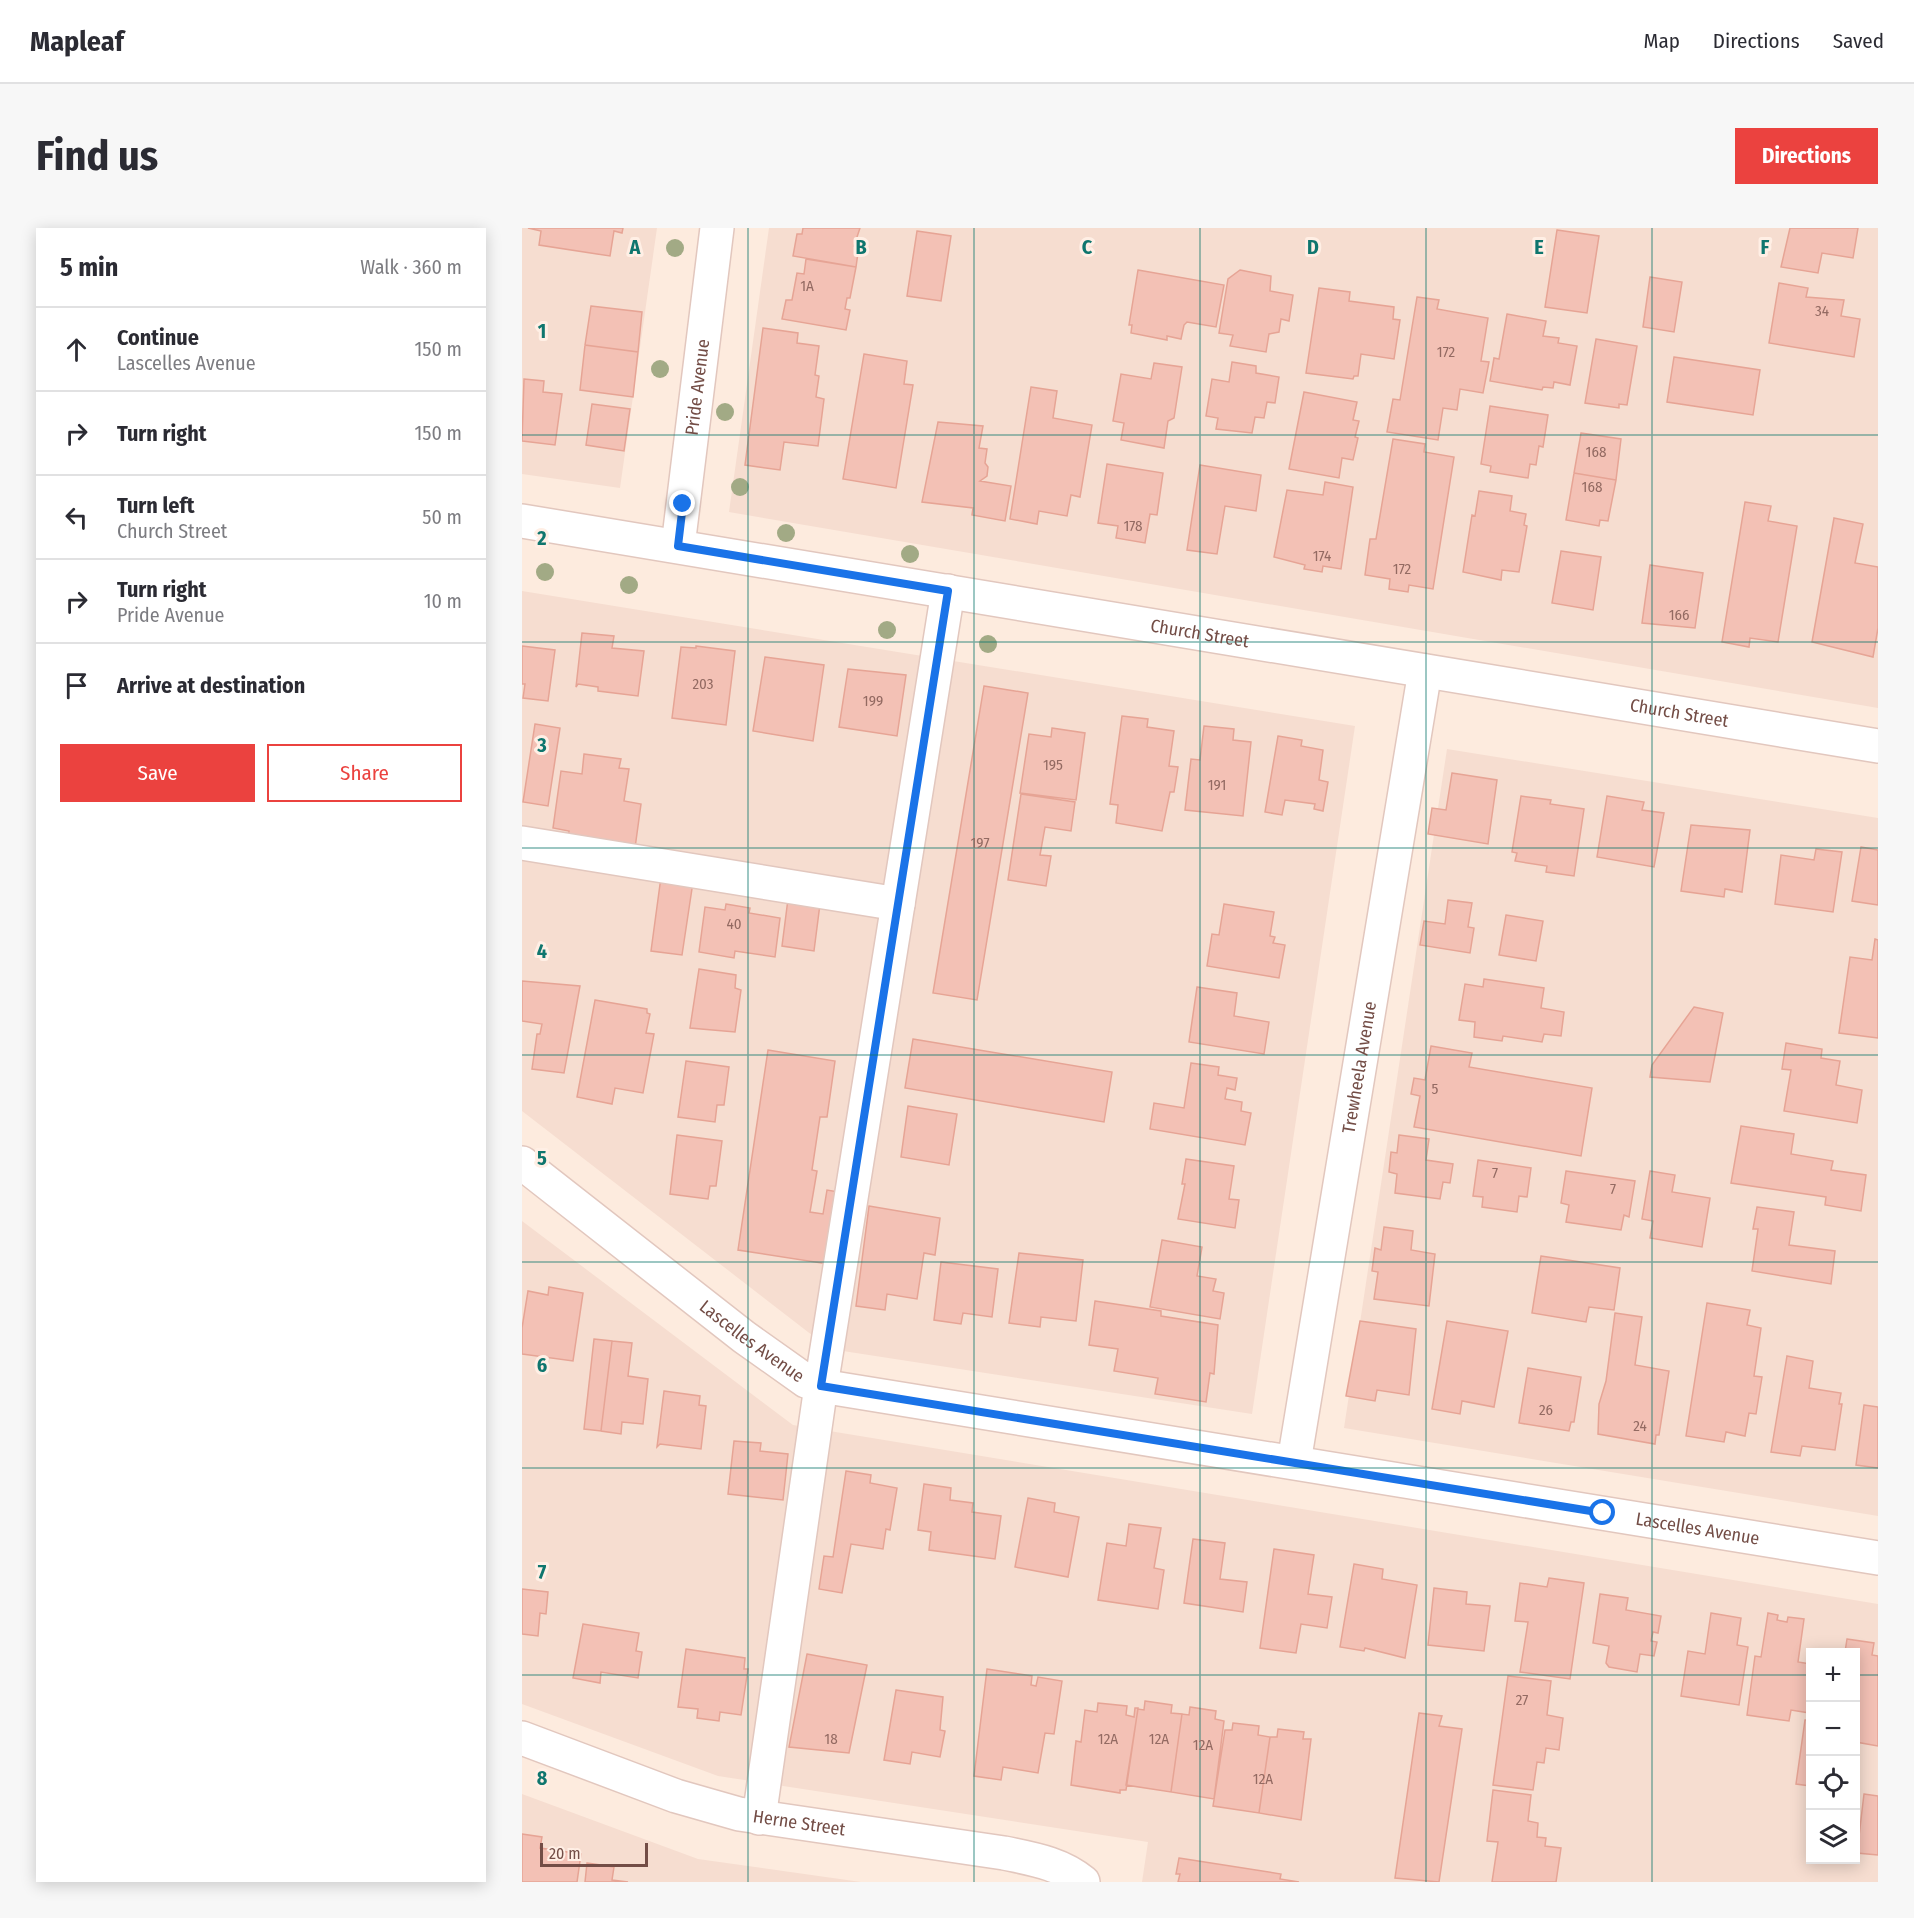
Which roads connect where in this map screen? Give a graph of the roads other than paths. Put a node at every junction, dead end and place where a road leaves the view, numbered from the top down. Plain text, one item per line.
1 (717, 228) edge
2 (522, 521) edge
3 (678, 546) junction
4 (948, 591) junction
5 (1425, 671) junction
6 (1878, 746) edge
7 (522, 843) edge
8 (898, 904) junction
9 (522, 1162) edge
10 (821, 1386) junction
11 (1294, 1462) junction
12 (1878, 1558) edge
13 (522, 1738) edge
14 (759, 1818) junction
15 (1083, 1882) edge

1 - 3 street, Pride Avenue
2 - 3 street, Church Street
3 - 4 street, Church Street
4 - 5 street, Church Street
4 - 8 street
5 - 6 street, Church Street
5 - 11 street, Trewheela Avenue
7 - 8 street
8 - 10 street
9 - 10 street, Lascelles Avenue
10 - 11 street, Lascelles Avenue
10 - 14 street
11 - 12 street, Lascelles Avenue
13 - 14 street, Herne Street
14 - 15 street, Herne Street

